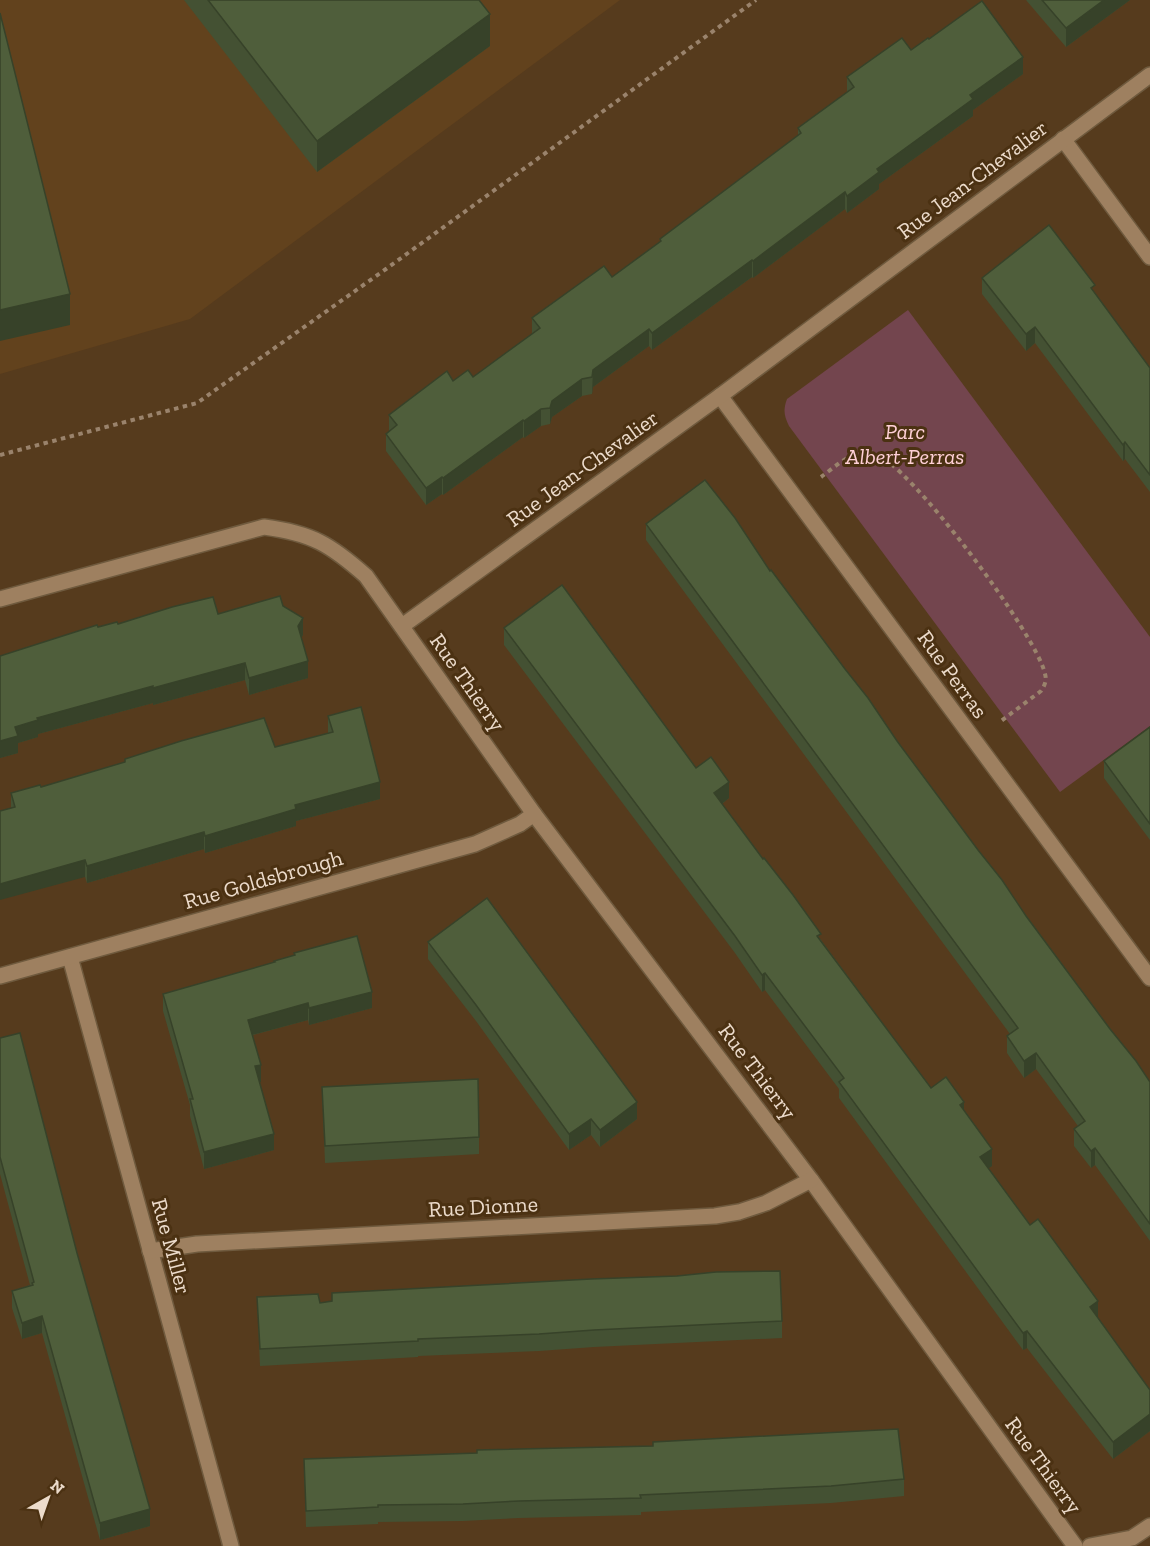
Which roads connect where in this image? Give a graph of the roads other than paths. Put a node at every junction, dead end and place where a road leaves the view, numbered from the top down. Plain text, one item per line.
1 (1150, 75) edge
2 (1063, 139) junction
3 (1150, 257) edge
4 (720, 396) junction
5 (0, 599) edge
6 (402, 626) junction
7 (534, 814) junction
8 (70, 957) junction
9 (0, 976) edge
10 (1150, 978) edge
11 (811, 1180) junction
12 (150, 1251) junction
13 (1150, 1526) edge
14 (231, 1546) edge
15 (1075, 1546) edge
16 (1090, 1546) edge

1 - 2 street, Rue Jean-Chevalier
2 - 3 street
2 - 4 street, Rue Jean-Chevalier
4 - 6 street, Rue Jean-Chevalier
4 - 10 street, Rue Perras
5 - 6 street
6 - 7 street, Rue Thierry
7 - 8 street, Rue Goldsbrough
7 - 11 street, Rue Thierry
8 - 9 street, Rue Goldsbrough
8 - 12 street, Rue Miller
11 - 12 street, Rue Dionne
11 - 15 street, Rue Thierry
12 - 14 street, Rue Miller
13 - 16 street

